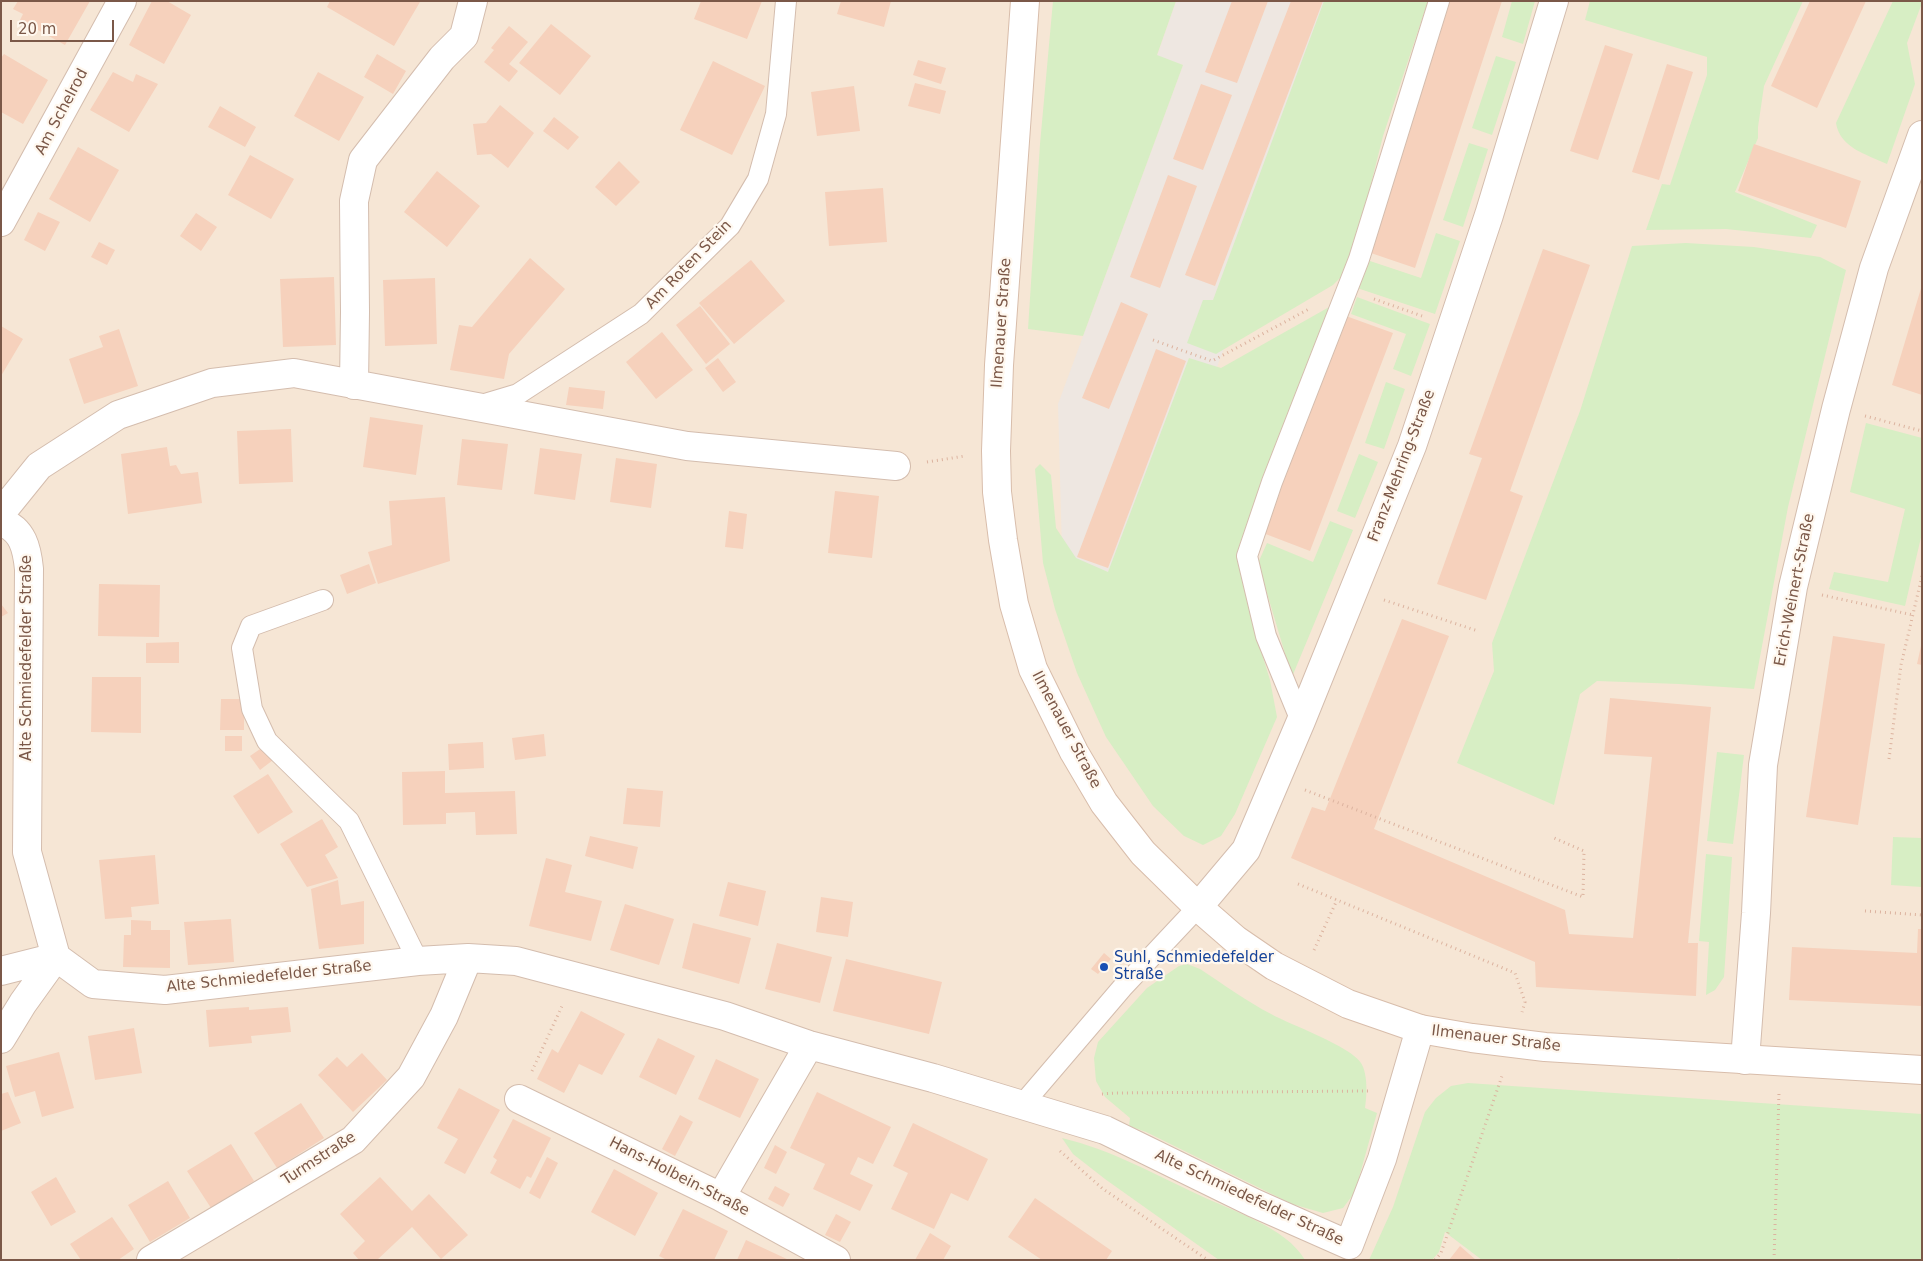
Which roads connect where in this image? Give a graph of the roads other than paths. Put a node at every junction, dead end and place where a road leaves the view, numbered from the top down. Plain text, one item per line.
1 (122, 1) edge
2 (474, 1) edge
3 (786, 1) edge
4 (1025, 1) edge
5 (1439, 1) edge
6 (1554, 1) edge
7 (1922, 135) edge
8 (1, 222) edge
9 (354, 385) junction
10 (473, 407) junction
11 (896, 466) road end
12 (1, 514) edge
13 (1, 522) edge
14 (323, 600) dead end
15 (1302, 721) junction
16 (1198, 907) junction
17 (56, 957) junction
18 (468, 958) junction
19 (418, 961) junction
20 (1, 972) edge
21 (1420, 1029) junction
22 (1, 1039) edge
23 (809, 1045) junction
24 (1745, 1060) junction
25 (1922, 1070) edge
26 (519, 1098) road end
27 (1022, 1105) junction
28 (721, 1197) junction
29 (1344, 1253) edge
30 (152, 1260) edge
31 (836, 1260) edge

1 - 8 street, Am Schelrod
2 - 9 street
3 - 10 lane, Am Roten Stein
4 - 16 street, Ilmenauer Straße
5 - 15 lane
6 - 15 street, Franz-Mehring-Straße
7 - 24 street, Erich-Weinert-Straße
9 - 10 street, Am Roten Stein
9 - 12 street, Am Roten Stein
10 - 11 street, Am Roten Stein
13 - 17 street, Alte Schmiedefelder Straße
14 - 19 lane
15 - 16 street, Franz-Mehring-Straße
16 - 21 street, Ilmenauer Straße
16 - 27 lane
17 - 19 street, Alte Schmiedefelder Straße
17 - 20 street
17 - 22 street
18 - 19 street, Alte Schmiedefelder Straße
18 - 23 street, Alte Schmiedefelder Straße
18 - 30 street, Turmstraße
21 - 24 street, Ilmenauer Straße
21 - 29 street, Alte Schmiedefelder Straße
23 - 27 street, Alte Schmiedefelder Straße
23 - 28 street
24 - 25 street, Ilmenauer Straße
26 - 28 street, Hans-Holbein-Straße
27 - 29 street, Alte Schmiedefelder Straße
28 - 31 street, Hans-Holbein-Straße

